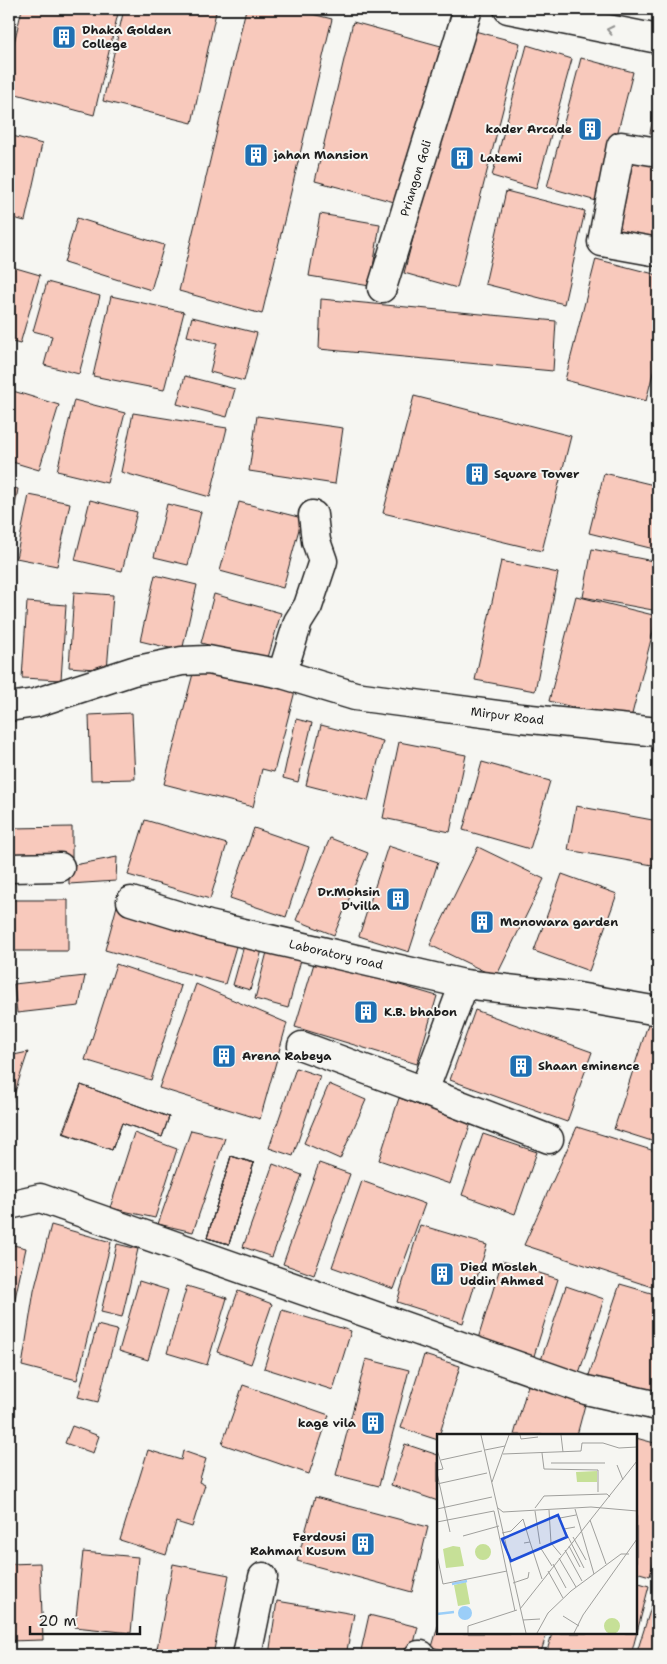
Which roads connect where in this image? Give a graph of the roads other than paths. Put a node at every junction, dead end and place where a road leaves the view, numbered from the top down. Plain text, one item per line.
1 (468, 9) edge
2 (508, 9) edge
3 (658, 39) edge
4 (658, 152) edge
5 (658, 252) edge
6 (382, 288) dead end
7 (313, 515) dead end
8 (282, 674) junction
9 (9, 706) edge
10 (658, 732) edge
11 (60, 867) dead end
12 (9, 868) edge
13 (131, 901) dead end
14 (464, 984) junction
15 (658, 1011) edge
16 (302, 1046) dead end
17 (424, 1091) junction
18 (549, 1139) dead end
19 (9, 1205) edge
20 (658, 1406) edge
21 (263, 1577) dead end
22 (247, 1655) edge

1 - 6 main road, Priangon Goli
3 -> 2 main road
4 - 5 main road
7 - 8 main road
8 - 9 main road, Mirpur Road
8 - 10 main road, Mirpur Road
11 - 12 main road
13 - 14 main road, Laboratory road
14 - 15 main road, Laboratory road
14 - 17 main road
16 - 17 main road
17 - 18 main road
19 - 20 main road
21 - 22 main road

